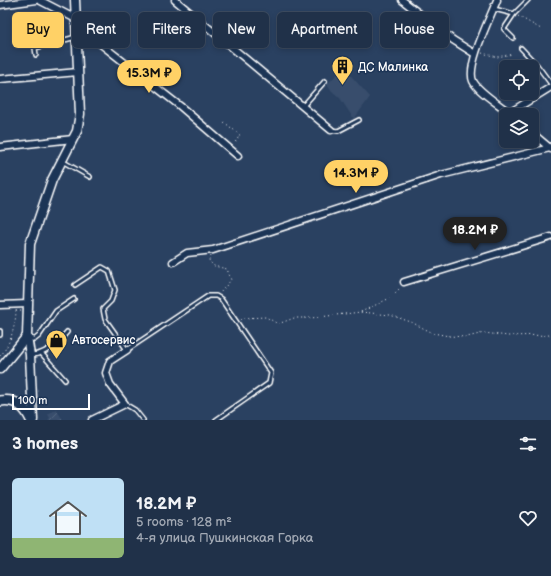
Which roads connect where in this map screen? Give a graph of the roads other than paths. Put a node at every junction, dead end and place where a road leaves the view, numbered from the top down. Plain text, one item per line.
1 (37, 0) edge
2 (75, 0) edge
3 (175, 0) edge
4 (402, 0) edge
5 (498, 0) edge
6 (528, 0) edge
7 (0, 5) edge
8 (494, 9) junction
9 (74, 12) edge
10 (514, 14) junction
11 (72, 17) edge
12 (513, 38) dead end
13 (35, 48) edge
14 (77, 48) edge
15 (106, 48) edge
16 (521, 48) dead end
17 (475, 52) junction
18 (36, 55) dead end
19 (78, 72) junction
20 (0, 79) edge
21 (325, 81) dead end
22 (551, 85) edge
23 (303, 106) junction
24 (503, 108) edge
25 (519, 108) edge
26 (359, 120) dead end
27 (331, 130) joint
28 (73, 139) junction
29 (539, 139) edge
30 (0, 147) edge
31 (550, 149) edge
32 (238, 156) dead end
33 (62, 161) junction
34 (90, 177) dead end
35 (551, 237) edge
36 (173, 262) dead end
37 (404, 282) road end
38 (75, 285) dead end
39 (74, 299) dead end
40 (28, 304) junction
41 (0, 305) edge
42 (0, 331) edge
43 (67, 332) dead end
44 (0, 335) edge
45 (27, 336) junction
46 (126, 350) junction
47 (42, 354) junction
48 (30, 355) junction
49 (0, 369) edge
50 (65, 380) dead end
51 (0, 401) edge
52 (125, 404) junction
53 (32, 420) edge
54 (92, 420) edge
55 (143, 420) edge
56 (216, 420) edge

1 - 7 street
1 - 11 street
2 - 9 street
3 - 23 street
4 - 17 street
5 - 8 street
6 - 10 lane
8 - 10 lane
8 - 17 street
10 - 12 lane
13 - 18 lane
14 - 19 street
15 - 32 street
16 - 22 lane
17 - 24 street
19 - 20 street
19 - 28 street
21 - 23 lane
22 - 25 street
23 - 27 street
26 - 27 lane
28 - 30 street
28 - 33 street
29 - 31 street
31 - 36 street
33 - 34 lane
33 - 40 street
35 - 37 street
38 - 46 lane
39 - 45 lane
40 - 41 street
40 - 45 street
42 - 44 lane
43 - 47 lane
45 - 48 street
45 - 49 street
46 - 52 street
46 - 56 lane
47 - 48 lane
47 - 50 lane
48 - 53 street
51 - 53 main road
52 - 54 street
52 - 55 lane

